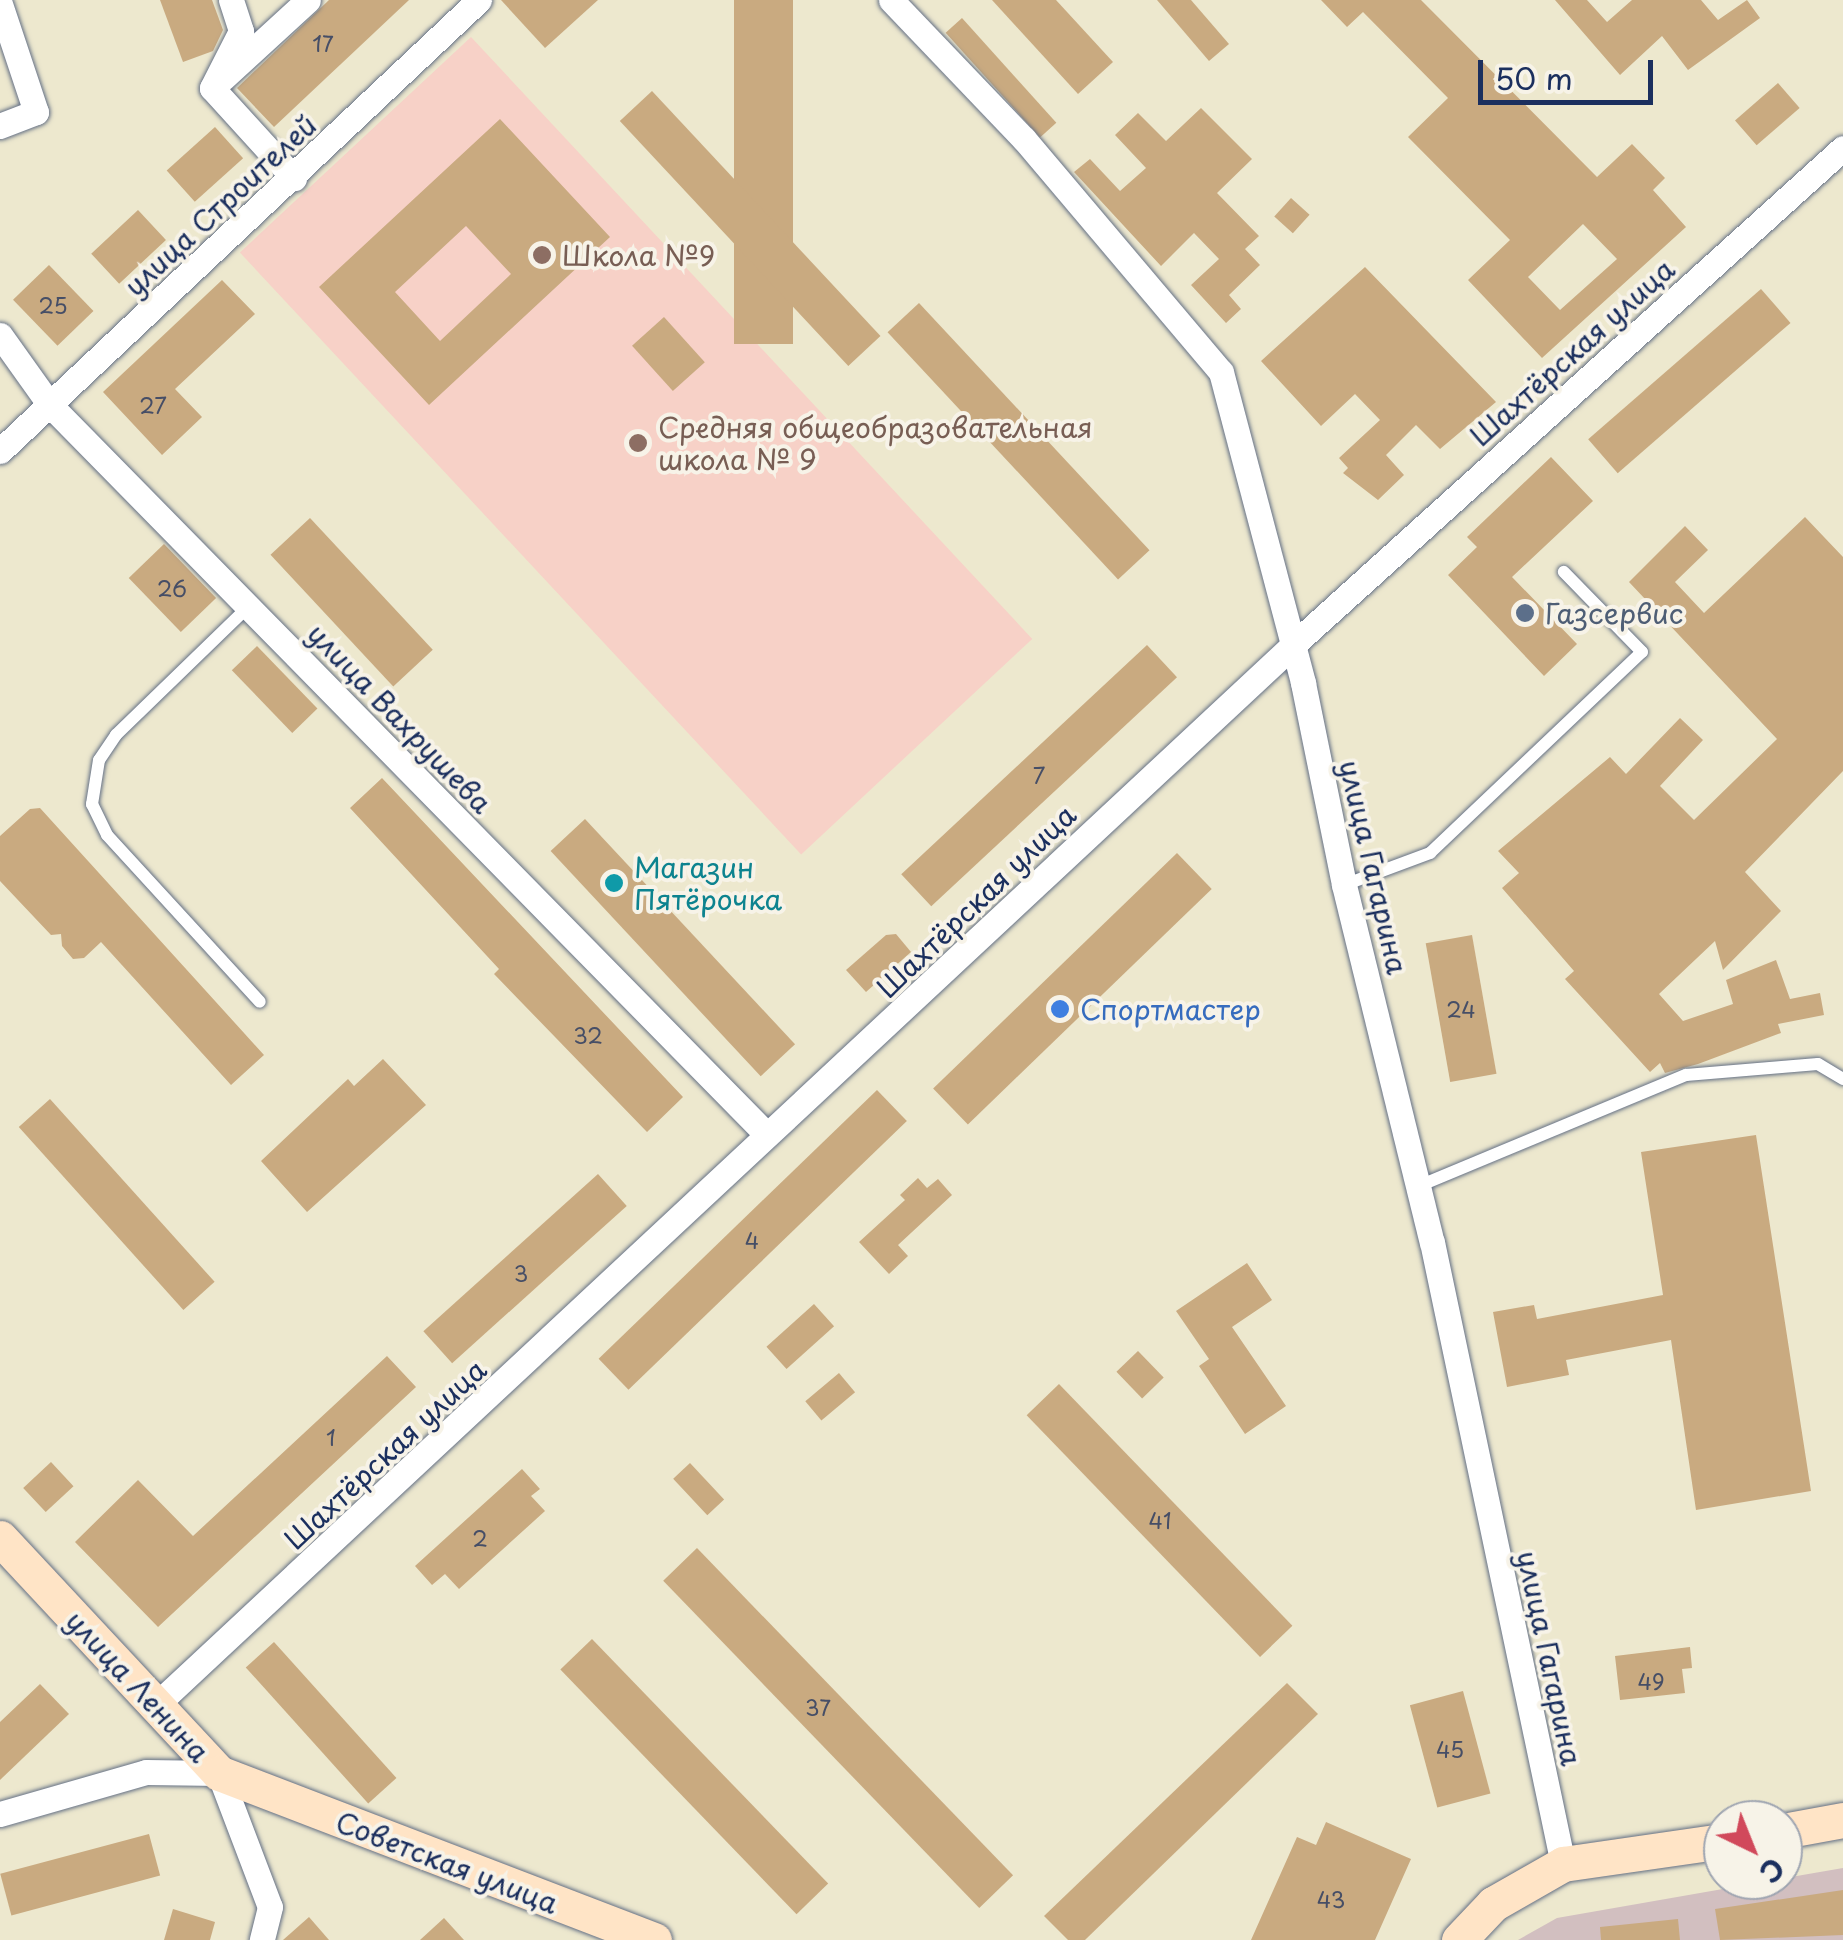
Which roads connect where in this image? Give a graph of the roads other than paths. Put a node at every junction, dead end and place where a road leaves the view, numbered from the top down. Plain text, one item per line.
1 (231, 0) edge
2 (308, 0) edge
3 (479, 0) edge
4 (890, 0) edge
5 (0, 4) edge
6 (212, 88) junction
7 (0, 126) edge
8 (1843, 148) edge
9 (294, 178) junction
10 (0, 335) edge
11 (50, 405) junction
12 (0, 451) edge
13 (1564, 572) dead end
14 (248, 607) junction
15 (1293, 645) junction
16 (1344, 885) junction
17 (260, 1002) dead end
18 (1843, 1079) edge
19 (767, 1135) junction
20 (1418, 1186) junction
21 (0, 1538) edge
22 (157, 1704) junction
23 (219, 1773) junction
24 (296, 1805) joint
25 (0, 1814) edge
26 (1843, 1820) edge
27 (1803, 1827) edge
28 (1703, 1844) edge
29 (1563, 1864) junction
30 (262, 1940) edge
31 (654, 1940) edge
32 (1459, 1940) edge

1 - 6 street
2 - 6 street
3 - 9 street, улица Строителей
4 - 15 street, улица Гагарина
5 - 7 street
6 - 9 street
8 - 15 street, Шахтёрская улица
9 - 11 street, улица Строителей
10 - 11 street, улица Вахрушева
11 - 12 street, улица Строителей
11 - 14 street, улица Вахрушева
13 - 16 lane
14 - 17 lane
14 - 19 street, улица Вахрушева
15 - 16 street, улица Гагарина
15 - 19 street, Шахтёрская улица
16 - 20 street, улица Гагарина
18 - 20 lane
19 - 22 street, Шахтёрская улица
20 - 29 street, улица Гагарина
21 - 22 main road, улица Ленина
22 - 23 main road, улица Ленина
23 - 24 main road, улица Ленина
23 - 25 street
23 - 30 street
24 - 31 main road, Советская улица
26 - 27 main road
28 - 29 main road
29 - 32 main road

